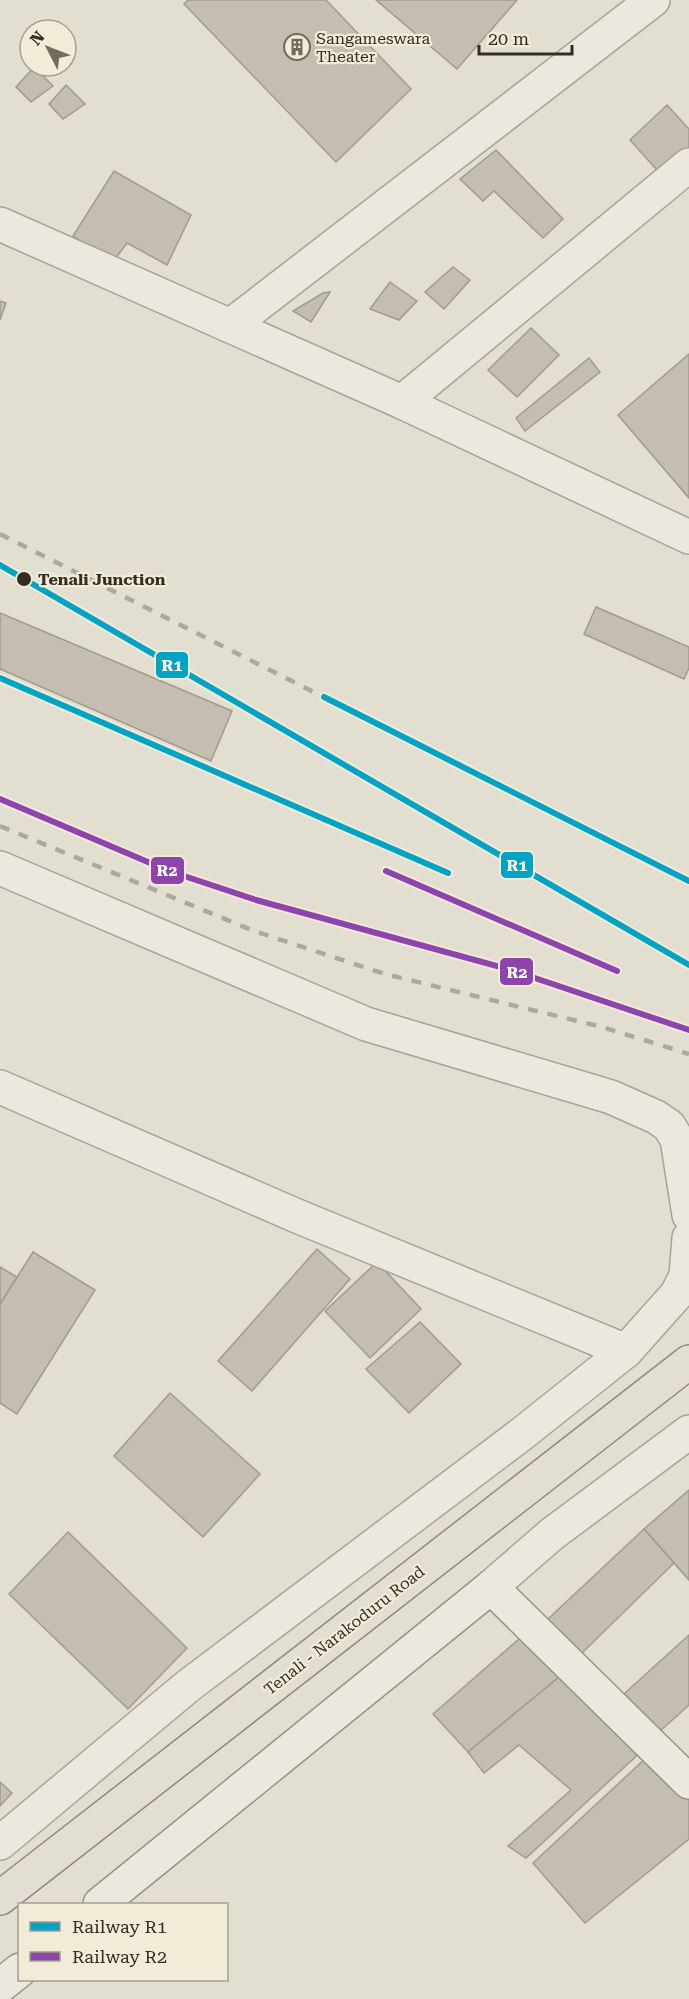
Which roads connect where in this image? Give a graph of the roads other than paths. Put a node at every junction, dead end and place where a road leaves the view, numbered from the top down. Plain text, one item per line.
1 (653, 0) edge
2 (689, 165) edge
3 (0, 224) edge
4 (230, 326) junction
5 (402, 402) junction
6 (689, 537) edge
7 (0, 868) edge
8 (0, 1087) edge
9 (689, 1215) edge
10 (689, 1238) edge
11 (626, 1351) junction
12 (689, 1362) edge
13 (689, 1432) edge
14 (491, 1587) junction
15 (689, 1782) edge
16 (0, 1843) edge
17 (0, 1898) edge
18 (102, 1903) edge
19 (18, 1972) edge
20 (0, 1986) edge

1 - 4 street
2 - 5 street
3 - 4 street
4 - 5 street
5 - 6 street
7 - 9 street
8 - 11 street
10 - 11 street
11 - 16 street
12 - 17 main road, Tenali - Narakoduru Road
13 - 14 street
14 - 15 street
14 - 18 street
19 - 20 street

